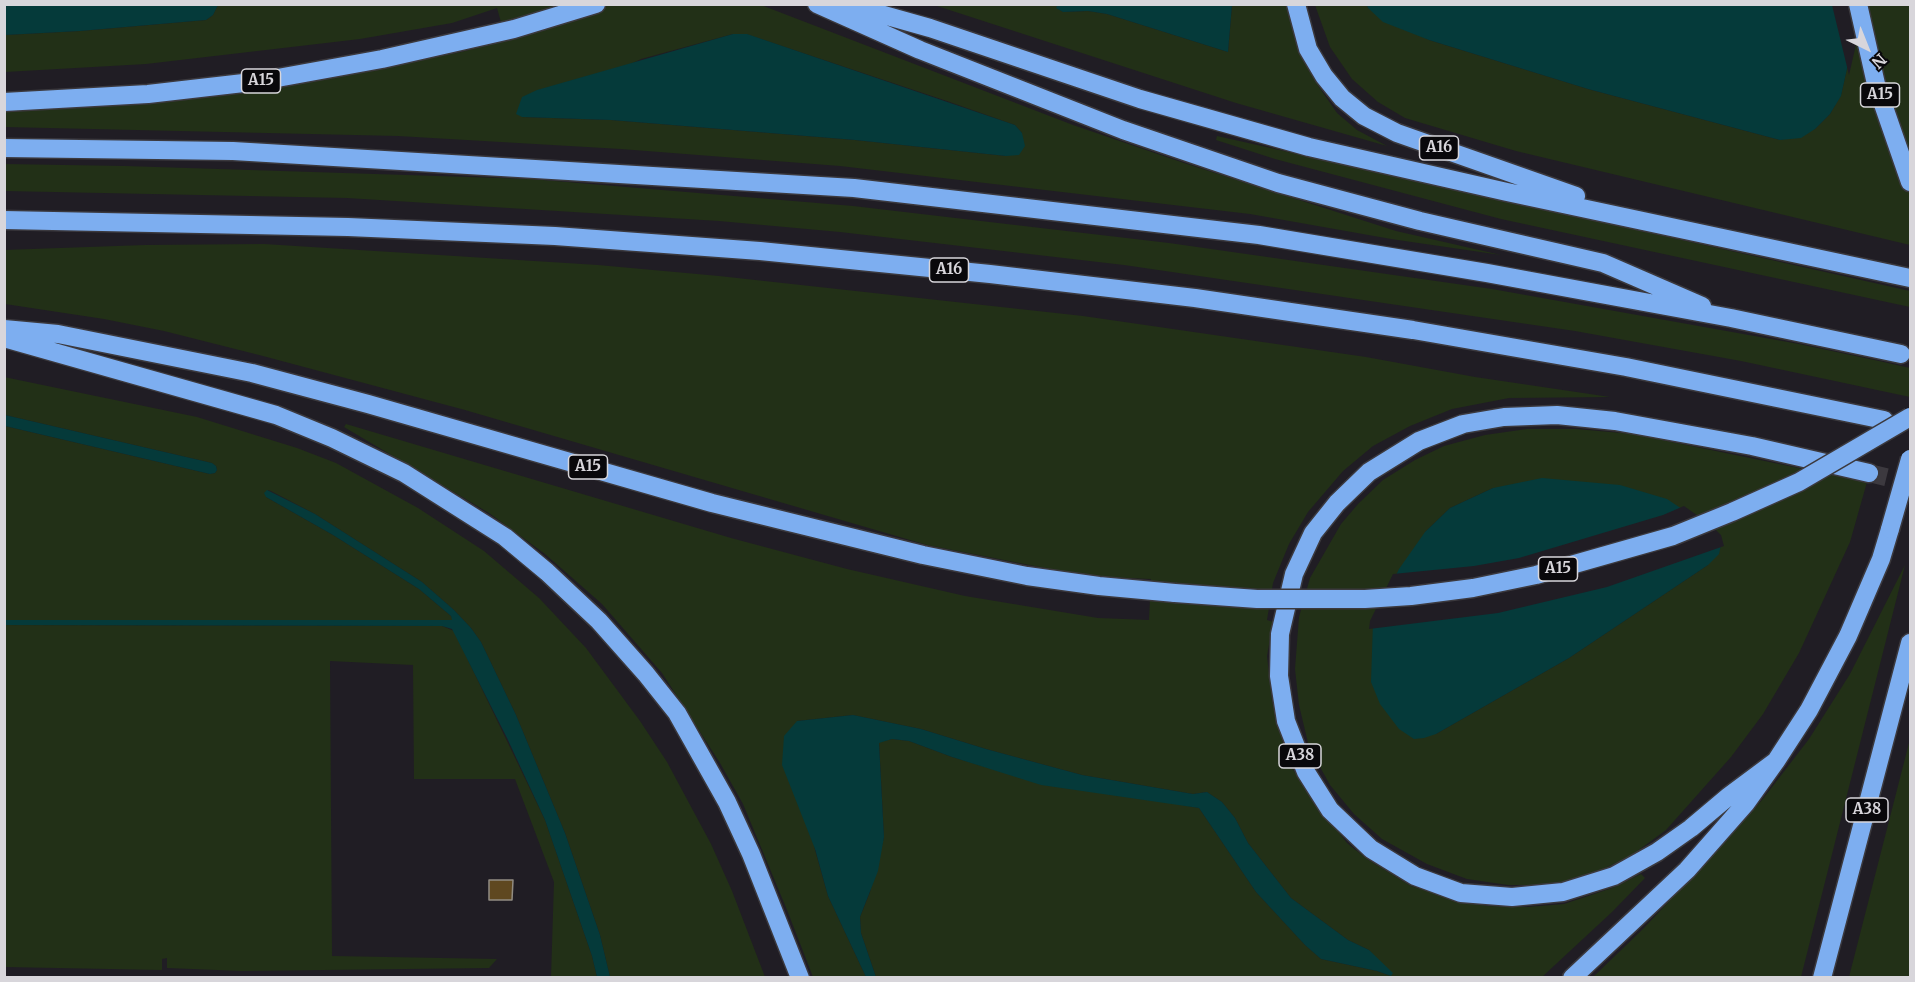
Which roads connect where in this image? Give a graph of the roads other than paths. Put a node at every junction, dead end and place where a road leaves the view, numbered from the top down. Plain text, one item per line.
1 (596, 4) edge
2 (816, 4) edge
3 (845, 4) edge
4 (1296, 4) edge
5 (1858, 4) edge
6 (4, 102) edge
7 (4, 148) edge
8 (1911, 182) edge
9 (4, 220) edge
10 (1642, 220) junction
11 (1911, 278) edge
12 (1731, 318) junction
13 (4, 329) edge
14 (4, 338) edge
15 (1901, 354) dead end
16 (1911, 417) edge
17 (1884, 420) dead end
18 (1911, 459) edge
19 (1869, 473) tunnel mouth
20 (1911, 643) edge
21 (1776, 762) junction
22 (798, 978) edge
23 (1572, 978) edge
24 (1822, 978) edge

1 - 6 highway, A15
2 - 12 highway
3 - 10 highway, A16
4 - 10 highway, A16
5 - 8 highway, A15
7 - 12 highway
9 - 17 highway, A16
10 - 11 highway, A16
12 - 15 highway
13 - 16 highway, A15, bridge
14 - 22 highway
18 - 21 highway, A38, bridge
19 - 21 highway, A38
20 - 24 highway, A38
21 - 23 highway, A38

